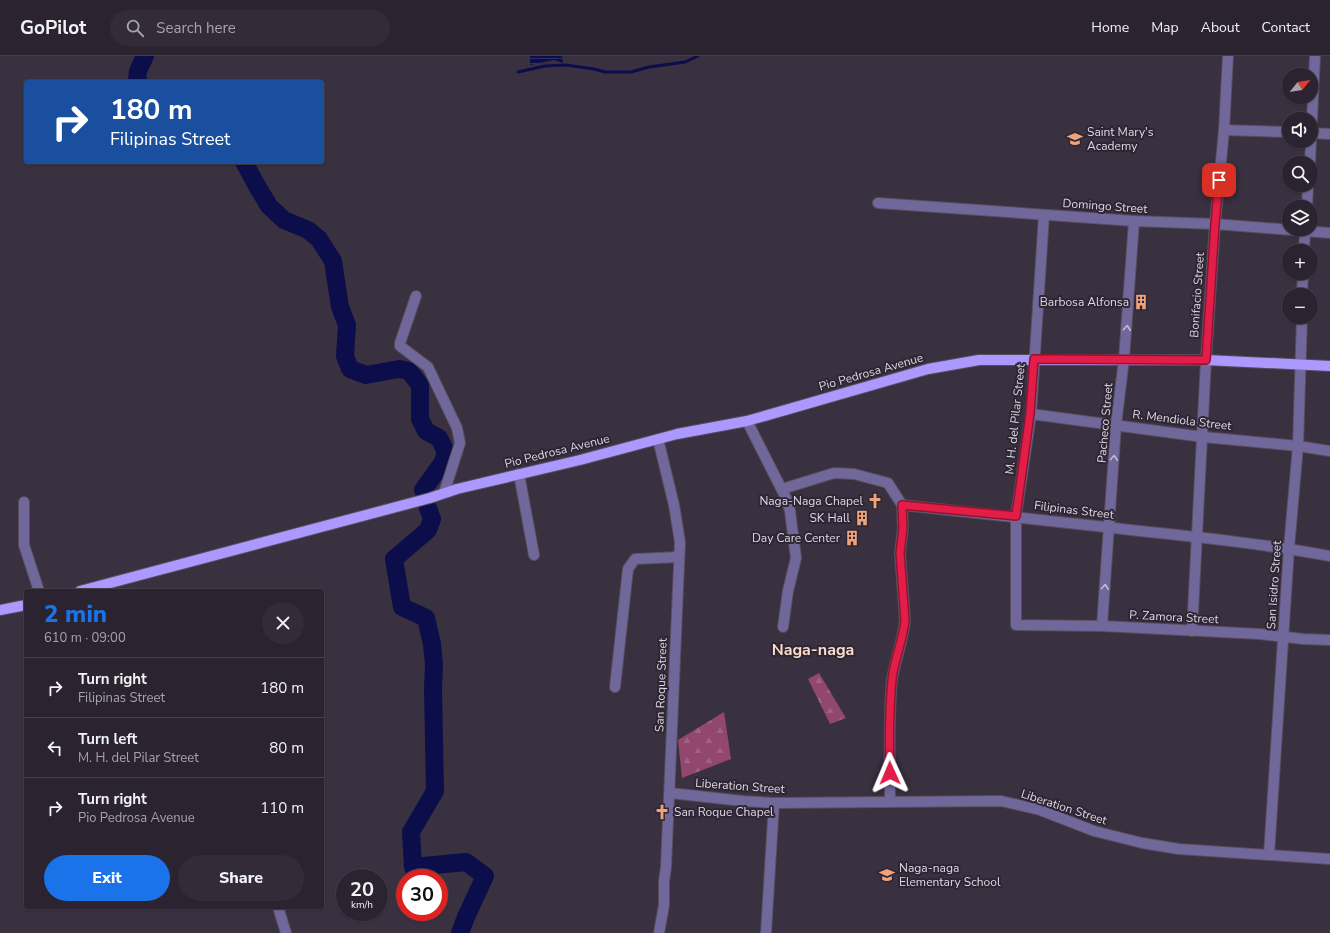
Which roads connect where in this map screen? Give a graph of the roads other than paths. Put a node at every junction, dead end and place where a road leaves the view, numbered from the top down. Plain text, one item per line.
1 (1228, 56) edge
2 (1315, 56) edge
3 (1312, 112) edge
4 (1224, 130) junction
5 (1282, 132) edge
6 (1318, 133) edge
7 (1330, 134) edge
8 (878, 203) dead end
9 (1044, 215) junction
10 (1134, 221) junction
11 (1215, 224) junction
12 (1282, 228) edge
13 (1318, 232) edge
14 (1330, 234) edge
15 (416, 296) dead end
16 (1302, 324) edge
17 (1034, 359) junction
18 (1124, 359) junction
19 (1206, 360) junction
20 (1300, 363) junction
21 (1330, 366) edge
22 (1030, 414) junction
23 (747, 421) junction
24 (1116, 425) junction
25 (1203, 437) junction
26 (658, 439) junction
27 (1298, 446) junction
28 (1330, 452) edge
29 (520, 474) junction
30 (782, 489) junction
31 (444, 493) junction
32 (24, 502) dead end
33 (902, 505) junction
34 (1016, 516) junction
35 (1110, 528) junction
36 (1196, 537) junction
37 (1289, 548) junction
38 (534, 556) dead end
39 (1330, 556) edge
40 (679, 557) junction
41 (38, 589) edge
42 (95, 589) edge
43 (24, 605) edge
44 (0, 610) edge
45 (1016, 625) joint
46 (1102, 626) junction
47 (783, 627) dead end
48 (1192, 631) junction
49 (1283, 636) junction
50 (1330, 640) edge
51 (615, 687) dead end
52 (670, 793) junction
53 (890, 801) junction
54 (774, 802) junction
55 (1269, 855) junction
56 (1330, 859) edge
57 (279, 909) edge
58 (286, 933) edge
59 (659, 933) edge
60 (766, 933) edge

1 - 4 street, Bonifacio Street
2 - 3 street
4 - 5 street
4 - 11 street, Bonifacio Street
6 - 7 street
8 - 9 street, Domingo Street
9 - 10 street, Domingo Street
9 - 17 street, M. H. del Pilar Street
10 - 11 street, Domingo Street
18 -> 10 street, Pacheco Street
11 - 12 street, Domingo Street
11 - 19 street, Bonifacio Street
13 - 14 street, Domingo Street
15 - 31 street
16 - 20 street, San Isidro Street
17 - 18 main road, Pio Pedrosa Avenue
17 - 22 street, M. H. del Pilar Street
17 - 23 main road, Pio Pedrosa Avenue
18 - 19 main road, Pio Pedrosa Avenue
18 - 24 street, Pacheco Street
19 - 20 main road, Pio Pedrosa Avenue
19 - 25 street, Bonifacio Street
20 - 21 main road, Pio Pedrosa Avenue
20 - 27 street, San Isidro Street
22 - 24 street, R. Mendiola Street
22 - 34 street, M. H. del Pilar Street
23 - 26 main road, Pio Pedrosa Avenue
23 - 30 street
24 - 25 street, R. Mendiola Street
35 -> 24 street, Pacheco Street
25 - 27 street, R. Mendiola Street
25 - 36 street, Bonifacio Street
26 - 29 main road, Pio Pedrosa Avenue
26 - 40 street, San Roque Street
27 - 28 street, R. Mendiola Street
27 - 37 street, San Isidro Street
29 - 31 main road, Pio Pedrosa Avenue
29 - 38 street
30 - 33 street
30 - 47 street
31 - 42 main road, Pio Pedrosa Avenue
32 - 41 street
33 - 34 street, Filipinas Street
33 - 53 street
34 - 35 street, Filipinas Street
34 - 45 street, M. H. del Pilar Street
35 - 36 street, Filipinas Street
46 -> 35 street, Pacheco Street
36 - 37 street, Filipinas Street
36 - 48 street, Bonifacio Street
37 - 39 street, Filipinas Street
37 - 49 street, San Isidro Street
40 - 51 street
40 - 52 street, San Roque Street
43 - 44 main road
45 - 46 street, P. Zamora Street
46 - 48 street, P. Zamora Street
48 - 49 street, P. Zamora Street
49 - 50 street, P. Zamora Street
49 - 55 street, San Isidro Street
52 - 54 street, Liberation Street
52 - 59 street, San Roque Street
53 - 54 street, Liberation Street
53 - 55 street, Liberation Street
54 - 60 street
55 - 56 street, Liberation Street
57 - 58 street

